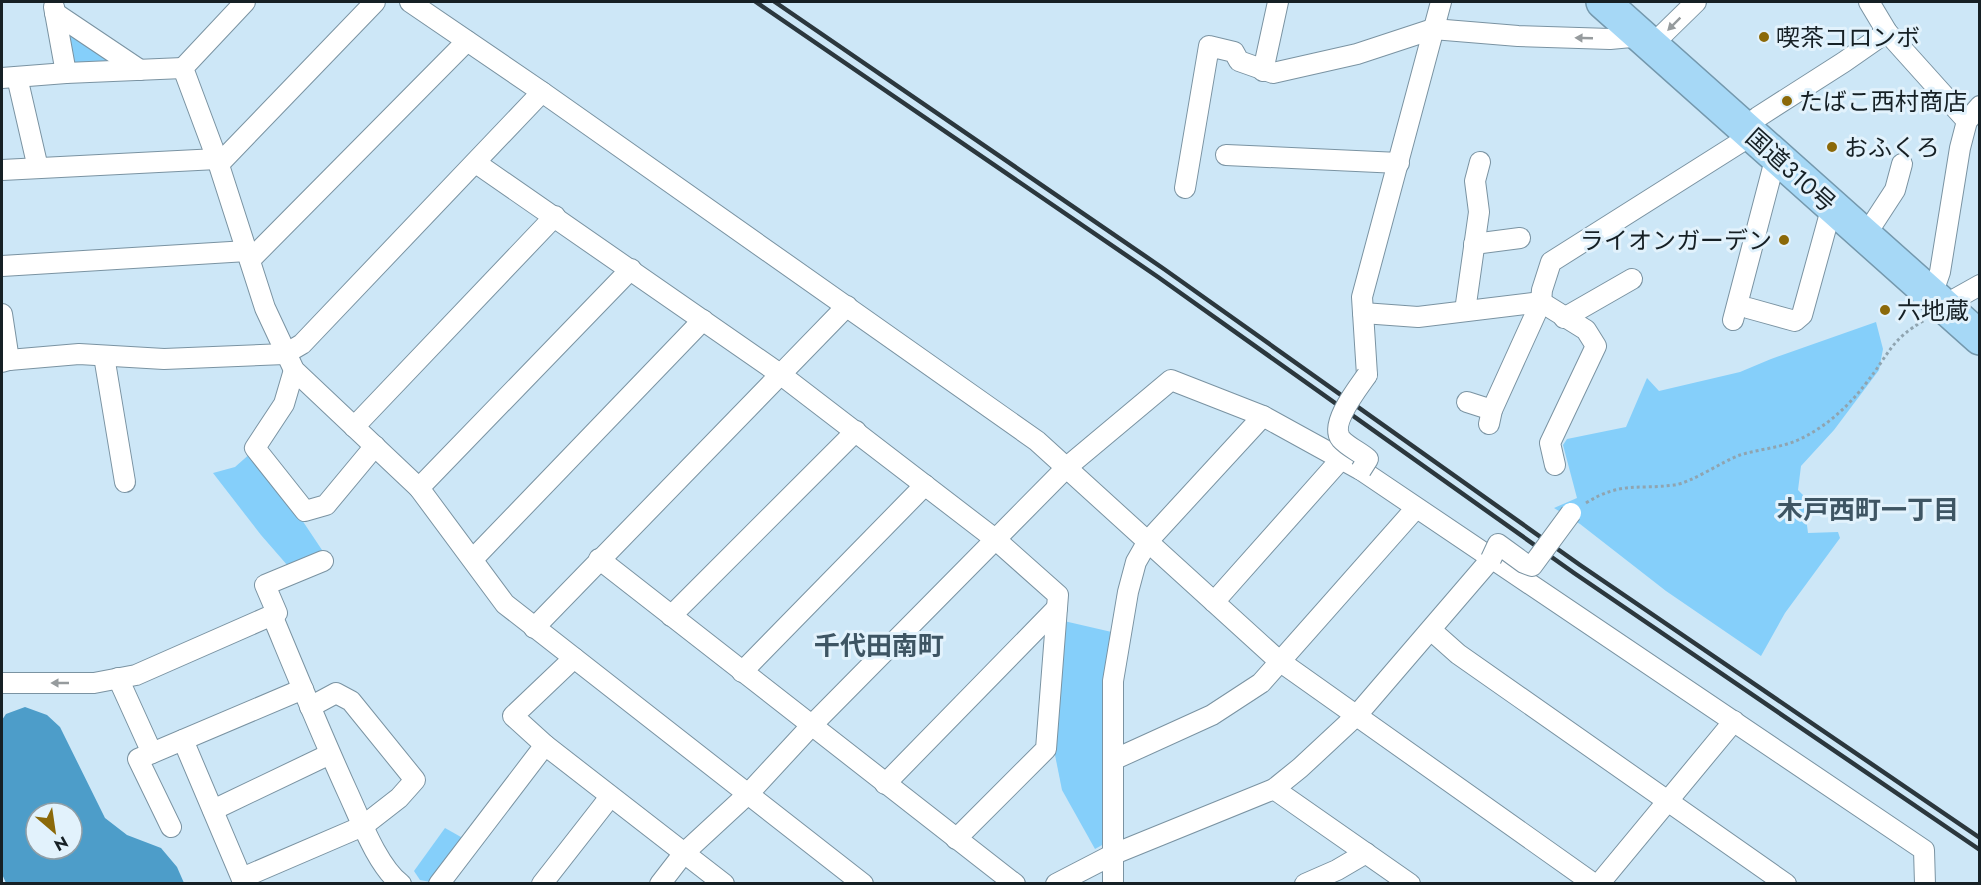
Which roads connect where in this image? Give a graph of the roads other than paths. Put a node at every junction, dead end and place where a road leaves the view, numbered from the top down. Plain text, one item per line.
1 (375, 2) edge
2 (410, 2) edge
3 (1278, 2) edge
4 (1441, 2) edge
5 (1603, 2) edge
6 (1696, 2) edge
7 (1869, 2) edge
8 (235, 5) edge
9 (54, 7) edge
10 (1433, 29) junction
11 (1887, 32) junction
12 (467, 41) junction
13 (1647, 41) junction
14 (183, 68) junction
15 (140, 70) junction
16 (1263, 71) junction
17 (66, 73) junction
18 (9, 77) edge
19 (542, 92) junction
20 (1973, 114) edge
21 (1757, 140) junction
22 (1226, 155) dead end
23 (218, 161) junction
24 (1480, 162) dead end
25 (476, 163) junction
26 (1399, 163) junction
27 (1902, 164) dead end
28 (38, 168) junction
29 (2, 170) edge
30 (1185, 188) dead end
31 (1832, 206) junction
32 (555, 216) junction
33 (1865, 236) junction
34 (1520, 238) dead end
35 (1474, 244) junction
36 (249, 255) junction
37 (2, 266) edge
38 (631, 269) junction
39 (1632, 279) dead end
40 (1980, 285) edge
41 (1541, 302) junction
42 (1939, 302) junction
43 (847, 306) junction
44 (1465, 311) junction
45 (1363, 313) junction
46 (2, 314) edge
47 (1564, 318) junction
48 (703, 320) junction
49 (1980, 338) edge
50 (104, 356) junction
51 (5, 361) edge
52 (290, 362) junction
53 (780, 374) junction
54 (1467, 402) dead end
55 (1263, 416) junction
56 (354, 427) junction
57 (855, 431) junction
58 (375, 446) junction
59 (1342, 458) junction
60 (1555, 465) dead end
61 (1067, 467) junction
62 (1361, 470) junction
63 (125, 482) dead end
64 (925, 485) junction
65 (420, 488) junction
66 (1416, 508) junction
67 (1571, 513) road end
68 (995, 539) junction
69 (1148, 542) junction
70 (473, 559) junction
71 (598, 559) junction
72 (1491, 560) junction
73 (323, 561) dead end
74 (1214, 602) junction
75 (1057, 608) junction
76 (272, 615) junction
77 (671, 616) junction
78 (534, 628) junction
79 (1431, 630) junction
80 (574, 658) junction
81 (1281, 663) junction
82 (742, 672) junction
83 (118, 678) junction
84 (2, 683) edge
85 (303, 689) junction
86 (310, 707) junction
87 (1357, 715) junction
88 (1734, 721) junction
89 (810, 726) junction
90 (183, 740) junction
91 (545, 745) junction
92 (152, 753) junction
93 (330, 754) junction
94 (1113, 760) junction
95 (885, 784) junction
96 (1274, 789) junction
97 (749, 793) junction
98 (610, 797) junction
99 (1668, 802) junction
100 (213, 810) junction
101 (363, 826) junction
102 (171, 827) dead end
103 (957, 838) junction
104 (684, 853) junction
105 (1366, 853) junction
106 (1114, 854) junction
107 (243, 881) edge
108 (401, 884) edge
109 (439, 884) edge
110 (542, 884) edge
111 (660, 884) edge
112 (724, 884) edge
113 (863, 884) edge
114 (1015, 884) edge
115 (1056, 884) edge
116 (1113, 884) edge
117 (1305, 884) edge
118 (1410, 884) edge
119 (1594, 884) edge
120 (1599, 884) edge
121 (1786, 884) edge
122 (1925, 884) edge

1 - 23 street
2 - 12 street
3 - 16 street
4 - 10 street
5 - 13 highway, 国道310号
6 -> 13 street
7 - 11 street
8 - 14 street
9 - 15 street
9 - 17 street
13 -> 10 street
10 - 16 street
10 - 26 street
11 - 20 street
11 - 21 street
12 - 19 street
12 - 36 street
13 - 21 highway, 国道310号
14 - 15 street
14 - 23 street
15 - 17 street
16 - 30 street
17 - 18 street
18 - 28 street
19 - 25 street
19 - 43 street
20 - 42 street
21 - 31 highway, 国道310号
21 - 31 street
21 - 41 street
22 - 26 street
23 - 28 street
23 - 36 street
24 - 35 street
25 - 32 street
25 - 52 street
26 - 45 street
27 - 33 street
28 - 29 street
31 - 33 highway, 国道310号
32 - 38 street
32 - 56 street
33 - 42 highway, 国道310号
34 - 35 street
35 - 44 street
36 - 37 street
36 - 52 street
38 - 48 street
38 - 65 street
39 - 47 street
40 - 42 street
41 - 44 street
41 - 47 street
41 - 54 street
42 - 49 highway, 国道310号
43 - 53 street
43 - 61 street
44 - 45 street
45 - 62 street, bridge
46 - 51 street
47 - 60 street
48 - 53 street
48 - 70 street
50 - 51 street
50 - 52 street
50 - 63 street
52 - 56 street
52 - 58 street
53 - 57 street
53 - 71 street
55 - 59 street
55 - 61 street
55 - 69 street
56 - 58 street
57 - 64 street
57 - 77 street
58 - 65 street
59 - 62 street
59 - 74 street
61 - 68 street
61 - 69 street
62 - 66 street
64 - 68 street
64 - 82 street
65 - 70 street
66 - 72 street
66 - 81 street
67 - 72 street, bridge
68 - 75 street
68 - 89 street
69 - 74 street
69 - 94 street
70 - 78 street
71 - 77 street
71 - 78 street
72 - 79 street
72 - 88 street
73 - 76 street
74 - 81 street
75 - 95 street
75 - 103 street
76 - 83 street
76 - 85 street
77 - 82 street
78 - 80 street
79 - 87 street
79 - 99 street
80 - 91 street
80 - 97 street
81 - 87 street
81 - 94 street
82 - 89 street
83 -> 84 street
83 - 92 street
85 - 86 street
85 - 90 street
86 - 93 street
86 - 101 street
87 - 96 street
87 - 119 street
88 - 99 street
88 - 122 street
89 - 95 street
89 - 97 street
90 - 92 street
90 - 100 street
91 - 98 street
91 - 109 street
92 - 102 street
93 - 100 street
93 - 101 street
94 - 106 street
95 - 103 street
96 - 105 street
96 - 106 street
97 - 104 street
97 - 113 street
98 - 104 street
98 - 110 street
99 - 120 street
99 - 121 street
100 - 107 street
101 - 107 street
101 - 108 street
103 - 114 street
104 - 111 street
104 - 112 street
105 - 117 street
105 - 118 street
106 - 115 street
106 - 116 street

